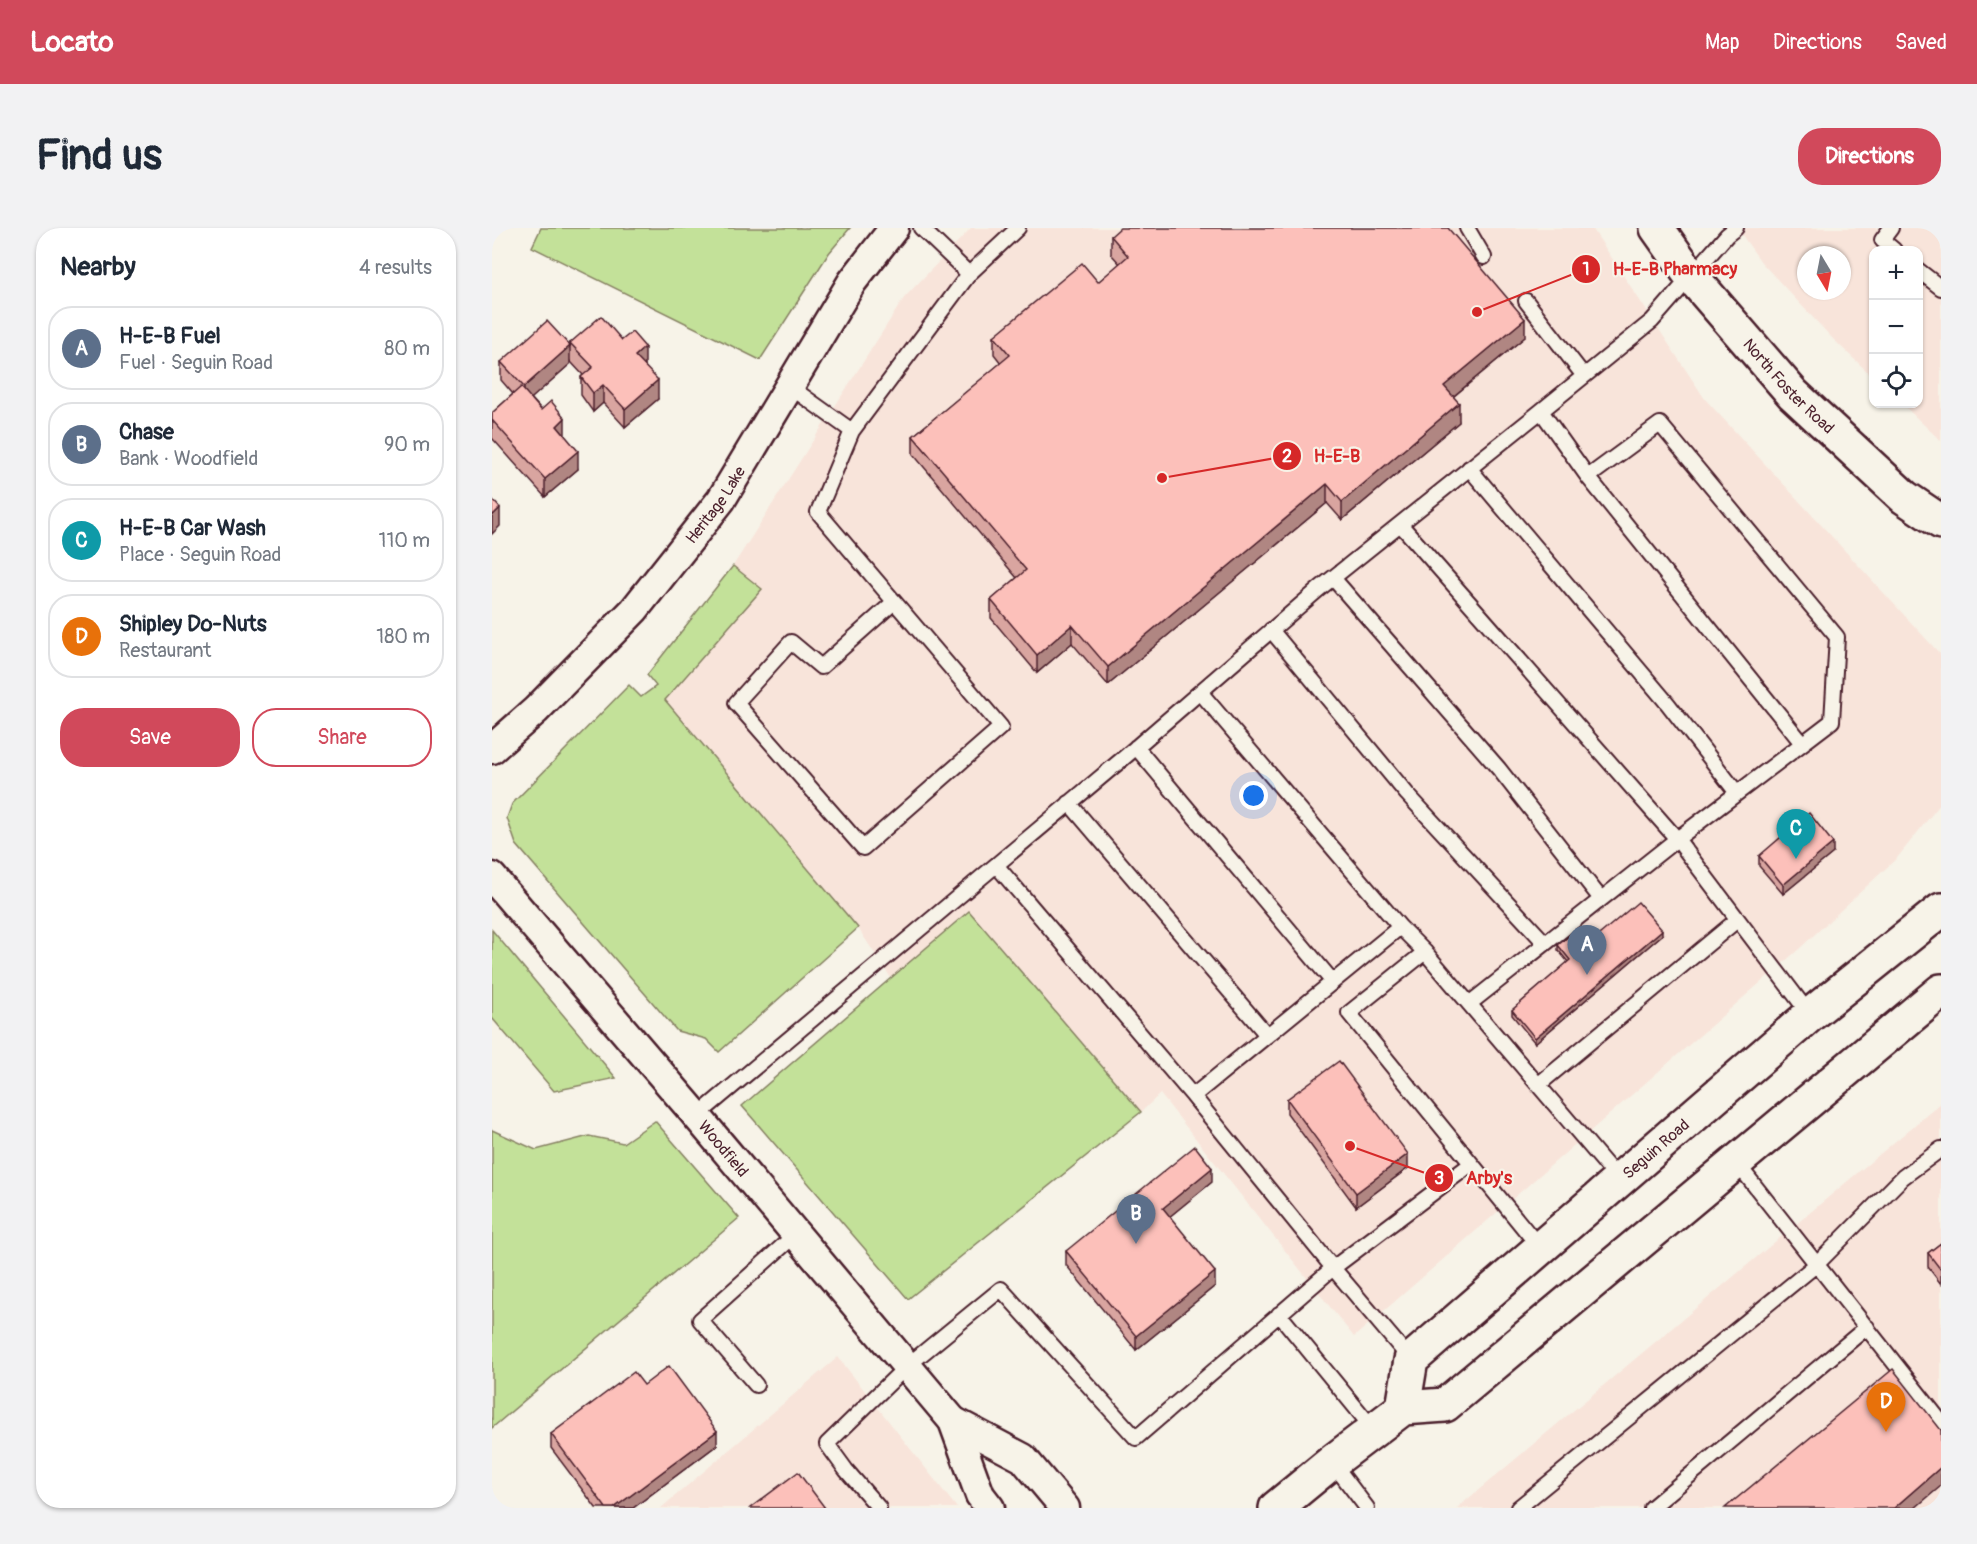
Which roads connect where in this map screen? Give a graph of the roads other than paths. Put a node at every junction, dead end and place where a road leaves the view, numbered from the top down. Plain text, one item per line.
1 (894, 228) edge
2 (921, 228) edge
3 (1018, 228) edge
4 (1467, 228) edge
5 (1657, 228) edge
6 (1736, 228) edge
7 (1891, 228) edge
8 (1889, 246) edge
9 (1484, 257) dead end
10 (969, 274) junction
11 (1923, 274) edge
12 (1691, 276) junction
13 (1941, 288) edge
14 (1526, 301) dead end
15 (1584, 375) junction
16 (789, 386) junction
17 (1541, 411) junction
18 (852, 431) junction
19 (1469, 468) junction
20 (1588, 477) junction
21 (1941, 522) edge
22 (1400, 524) junction
23 (1333, 578) junction
24 (894, 602) junction
25 (1271, 630) junction
26 (1200, 692) junction
27 (1802, 743) junction
28 (1136, 747) junction
29 (492, 749) edge
30 (1737, 793) junction
31 (1069, 803) junction
32 (1677, 838) junction
33 (996, 865) junction
34 (492, 877) edge
35 (1601, 899) junction
36 (1941, 910) edge
37 (1737, 920) junction
38 (1400, 927) junction
39 (1545, 944) junction
40 (1425, 952) junction
41 (1333, 982) junction
42 (1941, 991) edge
43 (1469, 1004) junction
44 (1810, 1015) junction
45 (1267, 1035) junction
46 (1538, 1084) junction
47 (1192, 1096) junction
48 (697, 1116) junction
49 (1941, 1149) edge
50 (1736, 1162) junction
51 (1471, 1164) junction
52 (1619, 1180) junction
53 (796, 1234) junction
54 (1540, 1248) junction
55 (1817, 1264) junction
56 (1333, 1268) junction
57 (1279, 1314) junction
58 (1867, 1328) junction
59 (1411, 1360) junction
60 (907, 1366) junction
61 (756, 1385) dead end
62 (1403, 1408) junction
63 (953, 1421) junction
64 (1941, 1422) edge
65 (1374, 1430) junction
66 (1332, 1462) junction
67 (879, 1508) edge
68 (990, 1508) edge
69 (1065, 1508) edge
70 (1276, 1508) edge
71 (1367, 1508) edge
72 (1518, 1508) edge
73 (1651, 1508) edge

1 - 16 street, Heritage Lake
2 - 10 lane
3 - 10 lane
4 - 9 lane
5 - 12 main road, North Foster Road
6 - 12 lane
7 - 8 lane
10 - 18 lane
11 - 13 lane
12 - 15 lane
12 - 21 main road, North Foster Road
14 - 15 lane
15 - 17 lane
16 - 18 lane
16 - 29 street, Heritage Lake
17 - 19 lane
17 - 20 lane
18 - 24 lane
19 - 22 lane
19 - 30 lane
20 - 27 lane
20 - 27 lane
22 - 23 lane
22 - 32 lane
23 - 25 lane
23 - 35 lane
24 - 24 lane
25 - 26 lane
25 - 39 lane
26 - 28 lane
26 - 38 lane
27 - 30 lane
28 - 31 lane
28 - 41 lane
30 - 32 lane
31 - 33 lane
31 - 45 lane
32 - 35 lane
32 - 37 lane
33 - 47 lane
33 - 48 lane
34 - 48 street, Woodfield
35 - 39 lane
36 - 44 main road, Seguin Road
37 - 44 lane
37 - 46 lane
38 - 40 lane
38 - 41 lane
39 - 43 lane
40 - 43 lane
40 - 51 lane
41 - 45 lane
42 - 50 main road
43 - 46 lane
44 - 52 main road, Seguin Road
45 - 47 lane
46 - 52 lane
47 - 56 lane
48 - 53 street, Woodfield
49 - 55 lane
50 - 55 lane
50 - 62 main road
51 - 54 lane
51 - 56 lane
52 - 54 main road, Seguin Road
53 - 60 street, Woodfield
53 - 61 lane
54 - 59 main road, Seguin Road
55 - 58 lane
55 - 72 lane
56 - 57 lane
56 - 59 lane
57 - 60 lane
57 - 65 lane
58 - 64 lane
58 - 73 lane
59 - 62 main road
60 - 63 street, Woodfield
60 - 67 lane
62 - 65 main road
63 - 68 street, Woodfield
63 - 69 street, Woodfield
65 - 66 main road
66 - 70 main road
66 - 71 lane

